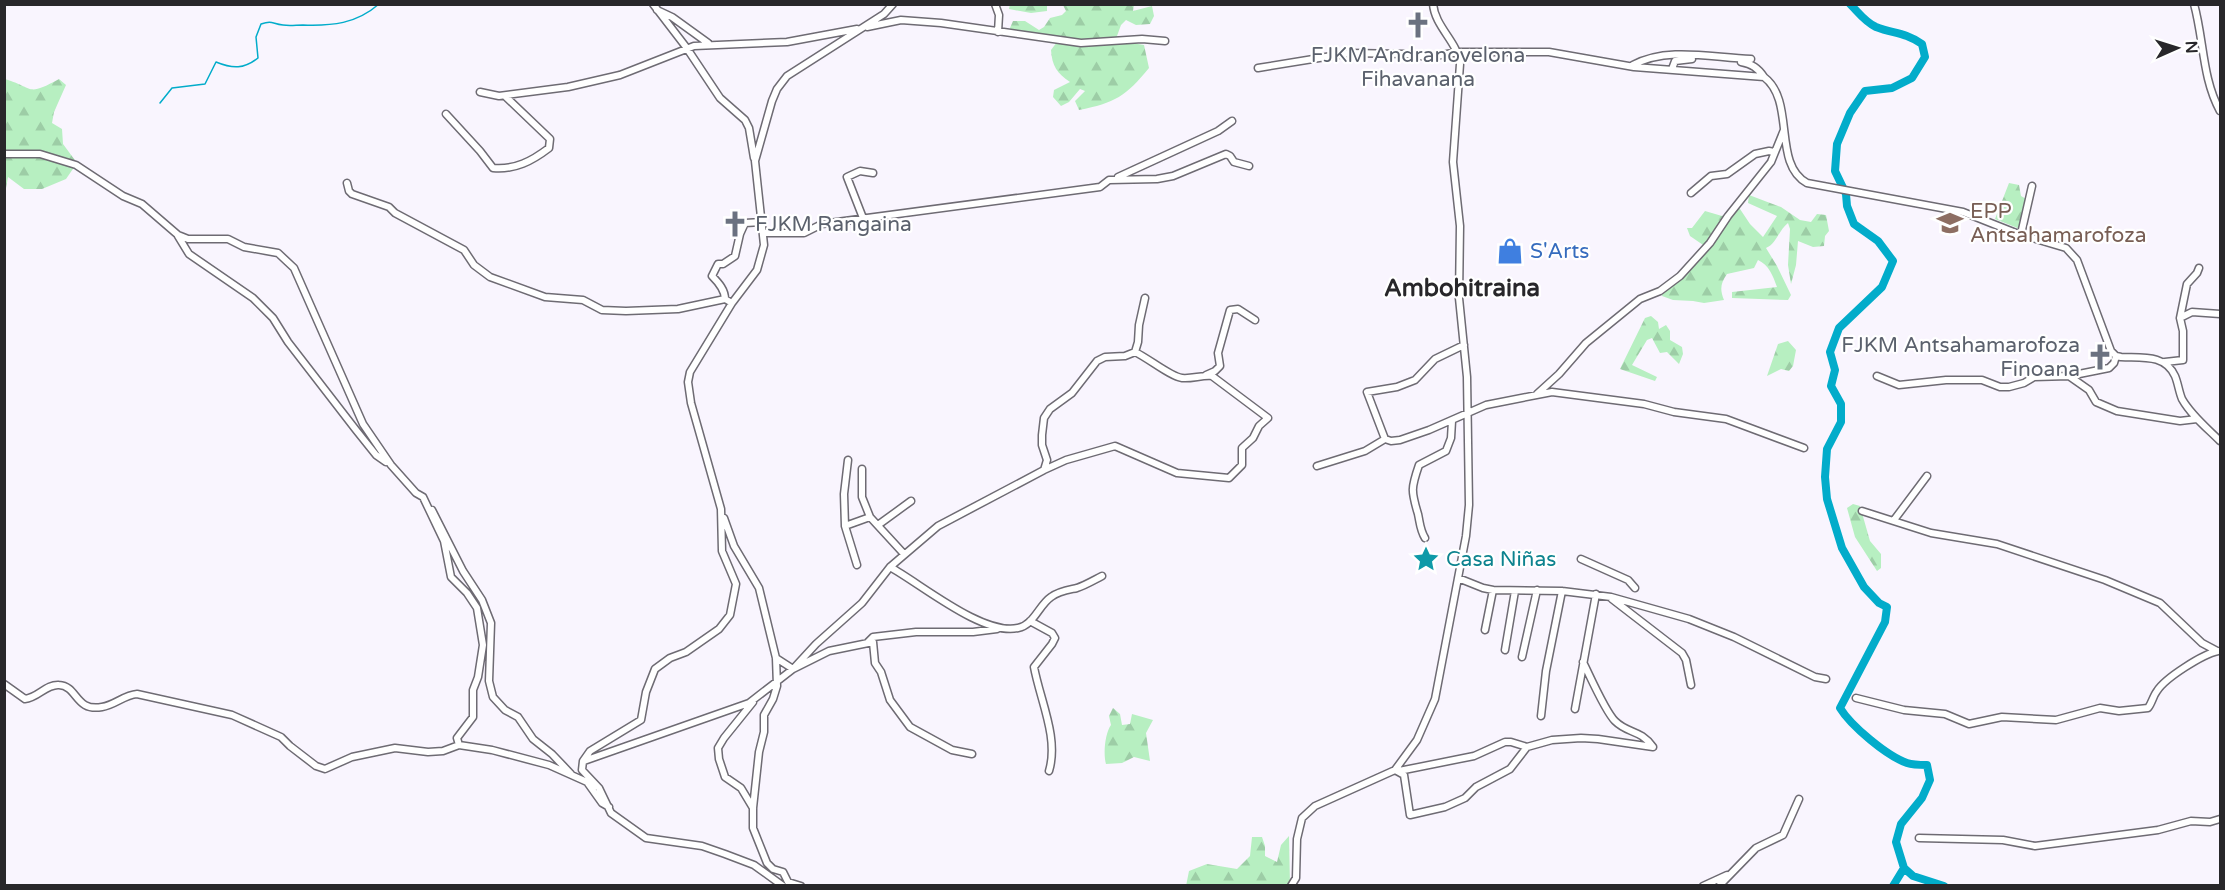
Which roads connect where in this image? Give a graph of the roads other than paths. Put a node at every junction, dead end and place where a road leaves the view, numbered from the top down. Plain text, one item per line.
1 (893, 4) edge
2 (995, 4) edge
3 (1433, 4) edge
4 (2194, 4) edge
5 (655, 7) edge
6 (863, 28) junction
7 (998, 32) junction
8 (1165, 41) dead end
9 (709, 44) junction
10 (686, 47) junction
11 (1459, 52) junction
12 (1751, 59) dead end
13 (1632, 66) junction
14 (1258, 68) dead end
15 (1672, 69) junction
16 (1764, 77) junction
17 (480, 92) dead end
18 (505, 96) junction
19 (2220, 111) edge
20 (446, 114) dead end
21 (1232, 121) dead end
22 (1784, 129) junction
23 (1774, 152) junction
24 (5, 153) edge
25 (755, 161) junction
26 (1249, 166) dead end
27 (873, 173) dead end
28 (1115, 179) junction
29 (347, 183) dead end
30 (2032, 186) dead end
31 (1691, 193) dead end
32 (864, 218) junction
33 (762, 222) junction
34 (763, 233) junction
35 (2021, 234) junction
36 (178, 235) junction
37 (2199, 268) dead end
38 (1145, 298) dead end
39 (729, 301) junction
40 (2220, 314) edge
41 (2180, 318) junction
42 (1255, 320) dead end
43 (1464, 345) junction
44 (1135, 352) junction
45 (2116, 356) junction
46 (2165, 362) junction
47 (1205, 375) junction
48 (1877, 376) dead end
49 (2069, 376) junction
50 (1536, 395) junction
51 (1466, 415) junction
52 (2198, 419) junction
53 (1452, 421) junction
54 (1385, 439) junction
55 (2220, 441) edge
56 (1804, 448) dead end
57 (848, 460) dead end
58 (391, 465) junction
59 (1317, 466) dead end
60 (862, 469) dead end
61 (1044, 470) junction
62 (1927, 476) dead end
63 (423, 497) junction
64 (911, 501) dead end
65 (721, 508) junction
66 (1862, 511) dead end
67 (870, 517) junction
68 (1894, 520) junction
69 (878, 525) junction
70 (844, 526) junction
71 (1425, 538) dead end
72 (904, 554) junction
73 (1581, 559) dead end
74 (857, 565) dead end
75 (890, 567) junction
76 (1102, 576) dead end
77 (1458, 578) junction
78 (1635, 588) dead end
79 (1493, 590) junction
80 (1537, 590) junction
81 (1515, 591) junction
82 (1562, 591) junction
83 (1596, 594) junction
84 (1610, 596) junction
85 (1030, 621) junction
86 (1012, 628) junction
87 (1485, 630) dead end
88 (868, 642) junction
89 (1504, 650) dead end
90 (2219, 651) edge
91 (1522, 657) dead end
92 (776, 658) junction
93 (1583, 662) junction
94 (793, 669) junction
95 (1826, 679) dead end
96 (777, 681) junction
97 (4, 684) edge
98 (1691, 685) dead end
99 (764, 691) junction
100 (1856, 699) dead end
101 (1575, 709) dead end
102 (1542, 716) dead end
103 (459, 745) junction
104 (1527, 747) junction
105 (972, 754) dead end
106 (583, 761) junction
107 (1049, 771) dead end
108 (1397, 771) junction
109 (572, 776) junction
110 (1799, 799) dead end
111 (609, 807) junction
112 (753, 808) junction
113 (2220, 819) edge
114 (1919, 838) dead end
115 (1730, 874) junction
116 (783, 885) edge
117 (801, 885) edge
118 (1291, 885) edge
119 (1703, 885) edge
120 (1719, 885) edge

1 - 6 street
2 - 7 street
3 - 11 street
4 - 19 street
5 - 9 street
5 - 10 street
6 - 7 street
6 - 9 street
6 - 25 street
7 - 8 street
9 - 10 street
10 - 18 street
10 - 25 street
11 - 13 street
11 - 14 street
11 - 43 street
12 - 13 street
13 - 15 street
15 - 16 street
15 - 16 street
16 - 22 street
17 - 18 street
18 - 20 street
21 - 28 street
22 - 23 street
22 - 35 street
23 - 31 street
23 - 50 street
24 - 36 street
25 - 33 street
26 - 28 street
27 - 32 street
28 - 32 street
29 - 39 street
30 - 35 street
32 - 34 street
33 - 34 street
33 - 39 street
34 - 39 street
35 - 45 street
36 - 58 street
36 - 58 street
37 - 41 street
38 - 44 street
39 - 65 street
40 - 41 street
41 - 46 street
42 - 47 street
43 - 51 street
43 - 54 street
44 - 47 street
44 - 61 street
45 - 46 street
45 - 49 street
46 - 52 street
47 - 61 street
48 - 49 street
49 - 52 street
50 - 51 street
50 - 56 street
51 - 53 street
51 - 77 street
52 - 55 street
53 - 54 street
53 - 71 street
54 - 59 street
57 - 70 street
58 - 63 street
60 - 67 street
61 - 72 street
62 - 68 street
63 - 103 street
63 - 109 street
64 - 69 street
65 - 92 street
65 - 106 street
66 - 68 street
67 - 69 street
67 - 70 street
68 - 90 street
69 - 72 street
70 - 74 street
72 - 75 street
73 - 78 street
75 - 86 street
75 - 94 street
76 - 85 street
77 - 79 street
77 - 108 street
79 - 81 street
79 - 87 street
80 - 81 street
80 - 82 street
80 - 91 street
81 - 89 street
82 - 83 street
82 - 102 street
83 - 84 street
83 - 93 street
84 - 95 street
84 - 98 street
85 - 86 street
85 - 107 street
86 - 88 street
88 - 94 street
88 - 105 street
90 - 100 street
92 - 94 street
92 - 96 street
93 - 101 street
93 - 104 street
94 - 96 street
96 - 99 street
96 - 112 street
97 - 103 street
99 - 106 street
99 - 112 street
103 - 109 street
104 - 108 street
104 - 108 street
106 - 111 street
108 - 118 street
109 - 111 street
110 - 115 street
111 - 116 street
112 - 117 street
113 - 114 street
115 - 119 street
115 - 120 street

